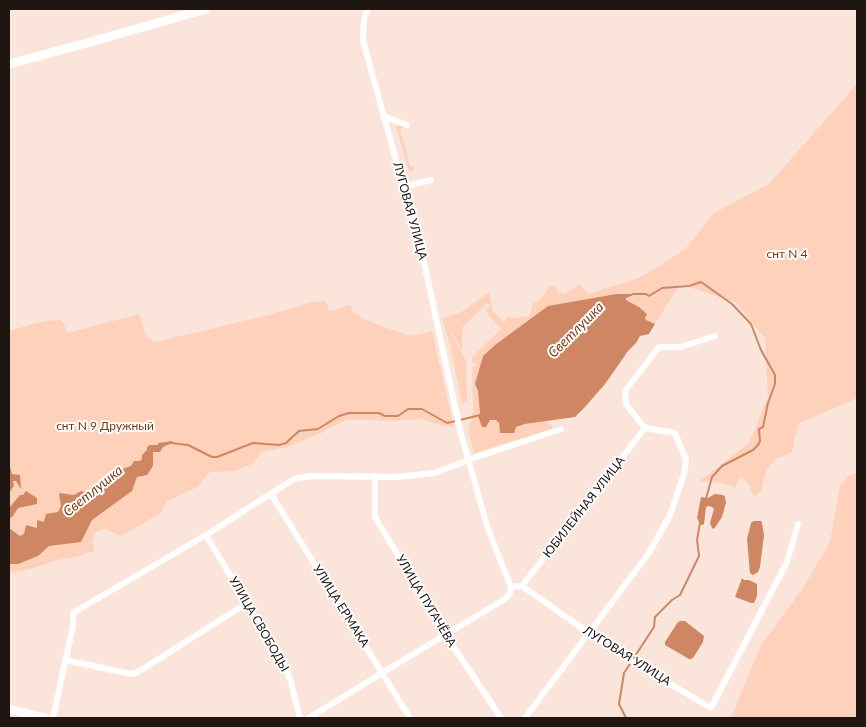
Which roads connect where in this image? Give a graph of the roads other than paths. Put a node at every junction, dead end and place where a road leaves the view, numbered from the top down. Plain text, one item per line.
1 (206, 9) edge
2 (368, 9) edge
3 (9, 64) edge
4 (383, 116) junction
5 (407, 125) dead end
6 (430, 180) dead end
7 (404, 187) junction
8 (715, 336) dead end
9 (645, 428) junction
10 (561, 429) dead end
11 (468, 460) junction
12 (375, 476) junction
13 (271, 494) junction
14 (798, 524) dead end
15 (206, 535) junction
16 (522, 586) junction
17 (511, 587) junction
18 (247, 603) junction
19 (589, 633) junction
20 (445, 634) junction
21 (65, 660) junction
22 (382, 673) junction
23 (9, 709) edge
24 (45, 718) edge
25 (53, 718) edge
26 (300, 718) edge
27 (312, 718) edge
28 (410, 718) edge
29 (501, 718) edge
30 (525, 718) edge

1 - 3 main road
2 - 4 street, ЛУГОВАЯ УЛИЦА
4 - 5 street
4 - 7 street, ЛУГОВАЯ УЛИЦА
6 - 7 street
7 - 11 street, ЛУГОВАЯ УЛИЦА
8 - 9 street
9 - 16 street, ЮБИЛЕЙНАЯ УЛИЦА
9 - 19 street
10 - 11 street
11 - 12 street
11 - 17 street
12 - 13 street
12 - 20 street, УЛИЦА ПУГАЧЁВА
13 - 15 street
13 - 22 street, УЛИЦА ЕРМАКА
14 - 19 street, ЛУГОВАЯ УЛИЦА
15 - 18 street, УЛИЦА СВОБОДЫ
15 - 21 street
16 - 17 street
16 - 19 street, ЛУГОВАЯ УЛИЦА
17 - 20 street
18 - 21 street
18 - 26 street, УЛИЦА СВОБОДЫ
19 - 30 street
20 - 22 street
20 - 29 street, УЛИЦА ПУГАЧЁВА
21 - 25 street
22 - 27 street
22 - 28 street, УЛИЦА ЕРМАКА
23 - 24 main road

